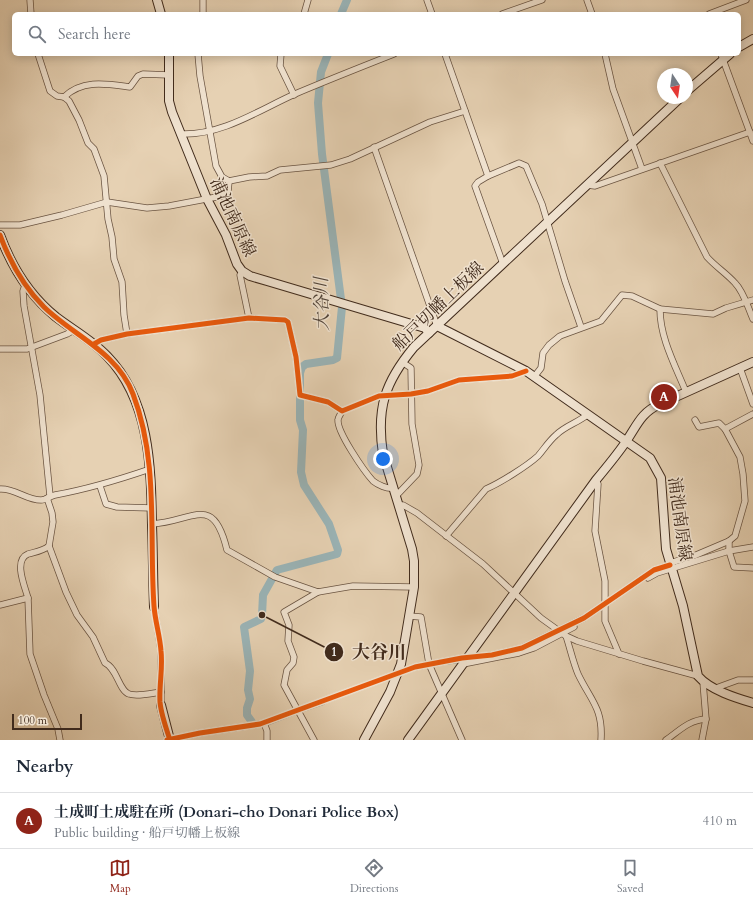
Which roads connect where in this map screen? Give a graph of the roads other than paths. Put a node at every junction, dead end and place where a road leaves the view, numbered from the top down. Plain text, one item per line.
1 (30, 0) edge
2 (157, 0) edge
3 (203, 0) edge
4 (308, 0) edge
5 (427, 0) edge
6 (542, 0) edge
7 (587, 0) edge
8 (742, 1) edge
9 (31, 12) edge
10 (160, 12) edge
11 (203, 12) edge
12 (305, 12) edge
13 (431, 12) edge
14 (508, 12) edge
15 (591, 12) edge
16 (714, 12) edge
17 (753, 40) edge
18 (741, 46) edge
19 (39, 56) edge
20 (169, 56) edge
21 (198, 56) edge
22 (281, 56) edge
23 (389, 56) edge
24 (446, 56) edge
25 (605, 56) edge
26 (722, 57) edge
27 (169, 75) junction
28 (693, 85) edge
29 (294, 95) junction
30 (64, 97) junction
31 (674, 104) edge
32 (465, 111) junction
33 (209, 132) junction
34 (750, 132) junction
35 (182, 134) junction
36 (753, 141) edge
37 (633, 142) junction
38 (374, 147) junction
39 (660, 163) junction
40 (642, 169) junction
41 (488, 176) junction
42 (229, 181) junction
43 (587, 185) junction
44 (207, 199) junction
45 (107, 202) junction
46 (548, 221) junction
47 (0, 224) edge
48 (0, 235) edge
49 (504, 264) junction
50 (242, 271) junction
51 (24, 285) junction
52 (753, 300) edge
53 (746, 303) junction
54 (660, 309) junction
55 (249, 318) junction
56 (753, 319) edge
57 (437, 326) junction
58 (581, 327) junction
59 (74, 330) junction
60 (429, 333) junction
61 (128, 334) junction
62 (94, 344) junction
63 (31, 348) junction
64 (0, 349) edge
65 (402, 362) junction
66 (753, 362) edge
67 (740, 368) junction
68 (526, 371) junction
69 (534, 377) junction
70 (686, 392) junction
71 (411, 394) junction
72 (385, 395) junction
73 (753, 404) edge
74 (342, 411) junction
75 (753, 414) edge
76 (588, 416) junction
77 (695, 420) dead end
78 (725, 429) junction
79 (626, 442) junction
80 (150, 469) junction
81 (596, 480) junction
82 (100, 486) junction
83 (0, 489) edge
84 (394, 492) junction
85 (49, 497) junction
86 (399, 506) junction
87 (152, 508) junction
88 (152, 524) junction
89 (446, 536) junction
90 (729, 541) junction
91 (49, 546) junction
92 (753, 547) edge
93 (729, 550) junction
94 (670, 565) junction
95 (753, 568) edge
96 (414, 587) junction
97 (318, 592) junction
98 (514, 593) junction
99 (28, 598) junction
100 (0, 605) edge
101 (605, 606) junction
102 (154, 607) joint
103 (409, 616) junction
104 (562, 632) junction
105 (619, 654) junction
106 (465, 661) junction
107 (430, 665) junction
108 (398, 673) junction
109 (700, 679) junction
110 (753, 680) edge
111 (716, 688) junction
112 (161, 692) junction
113 (442, 694) junction
114 (753, 703) edge
115 (161, 705) joint
116 (299, 712) junction
117 (706, 719) junction
118 (264, 723) junction
119 (416, 736) edge
120 (60, 740) edge
121 (169, 740) edge
122 (267, 740) edge
123 (314, 740) edge
124 (364, 740) edge
125 (408, 740) edge
126 (462, 740) edge
127 (601, 740) edge
128 (666, 740) edge
129 (702, 740) edge

1 - 9 street
2 - 10 main road
3 - 11 street
4 - 12 street
5 - 13 street
6 - 14 street
7 - 15 street
8 - 16 street
17 - 18 main road
19 - 30 street
20 - 27 main road, 浦池南原線
21 - 33 street
22 - 29 street
23 - 29 street
24 - 32 street
25 - 37 street
26 - 28 main road
26 - 34 street
27 - 30 street
27 - 35 main road, 浦池南原線
29 - 33 street
30 - 45 street
31 - 37 main road, 船戸切幡上板線
32 - 38 street
32 - 41 street
33 - 35 street
33 - 42 street
34 - 36 street
34 - 39 street
35 - 44 main road, 浦池南原線
37 - 40 street
37 - 43 main road, 船戸切幡上板線
38 - 42 street
38 - 57 street
39 - 40 street
39 - 53 street
40 - 43 street
41 - 46 street
41 - 49 street
42 - 44 street
43 - 46 main road, 船戸切幡上板線
44 - 45 street
44 - 50 main road, 浦池南原線
45 - 47 street
45 - 61 street
46 - 49 main road, 船戸切幡上板線
46 - 58 street
48 - 51 main road
49 - 57 main road, 船戸切幡上板線
50 - 55 street
50 - 60 main road, 浦池南原線
51 - 59 main road
51 - 63 street
52 - 53 street
53 - 54 street
53 - 56 street
54 - 58 street
54 - 70 street
55 - 61 street
55 - 74 street
57 - 60 main road, 船戸切幡上板線
57 - 68 main road, 浦池南原線
58 - 69 street
59 - 62 main road
59 - 63 street
60 - 65 main road, 船戸切幡上板線
61 - 62 street
62 - 80 main road
63 - 64 street
63 - 85 street
65 - 71 street
65 - 72 main road, 船戸切幡上板線
66 - 67 main road
67 - 70 main road
67 - 73 street
68 - 69 main road, 浦池南原線
68 - 71 street
69 - 76 main road, 浦池南原線
70 - 79 main road
71 - 72 street
71 - 84 street
72 - 74 street
72 - 84 main road, 船戸切幡上板線
74 - 84 street
75 - 78 street
76 - 79 main road, 浦池南原線
76 - 89 street
77 - 78 street
78 - 90 street
79 - 81 main road
79 - 94 main road, 浦池南原線
80 - 82 street
80 - 87 main road
81 - 98 main road
81 - 101 street
82 - 85 street
82 - 87 street
83 - 85 street
84 - 86 main road, 船戸切幡上板線
85 - 91 street
86 - 89 street
86 - 96 main road, 船戸切幡上板線
87 - 88 main road
88 - 97 street
88 - 102 main road
89 - 98 street
90 - 93 street
90 - 94 street
91 - 99 street
91 - 112 street
92 - 93 street
93 - 94 street
93 - 95 street
94 - 101 street
94 - 109 main road, 浦池南原線
96 - 97 street
96 - 103 main road, 船戸切幡上板線
97 - 116 street
98 - 104 street
98 - 106 main road
99 - 100 street
99 - 120 street
101 - 104 street
101 - 105 street
102 - 112 street
103 - 107 street
103 - 108 main road, 船戸切幡上板線
104 - 105 street
104 - 106 street
104 - 127 street
105 - 109 street
106 - 107 street
106 - 113 main road
107 - 108 street
107 - 113 street
108 - 116 street
108 - 124 main road, 船戸切幡上板線
109 - 111 main road
109 - 117 street
110 - 111 street
111 - 114 main road
112 - 115 street
113 - 119 main road
113 - 126 street
115 - 121 main road
116 - 118 street
116 - 123 street
117 - 128 street
117 - 129 street
118 - 121 street
118 - 122 street
119 - 125 main road

